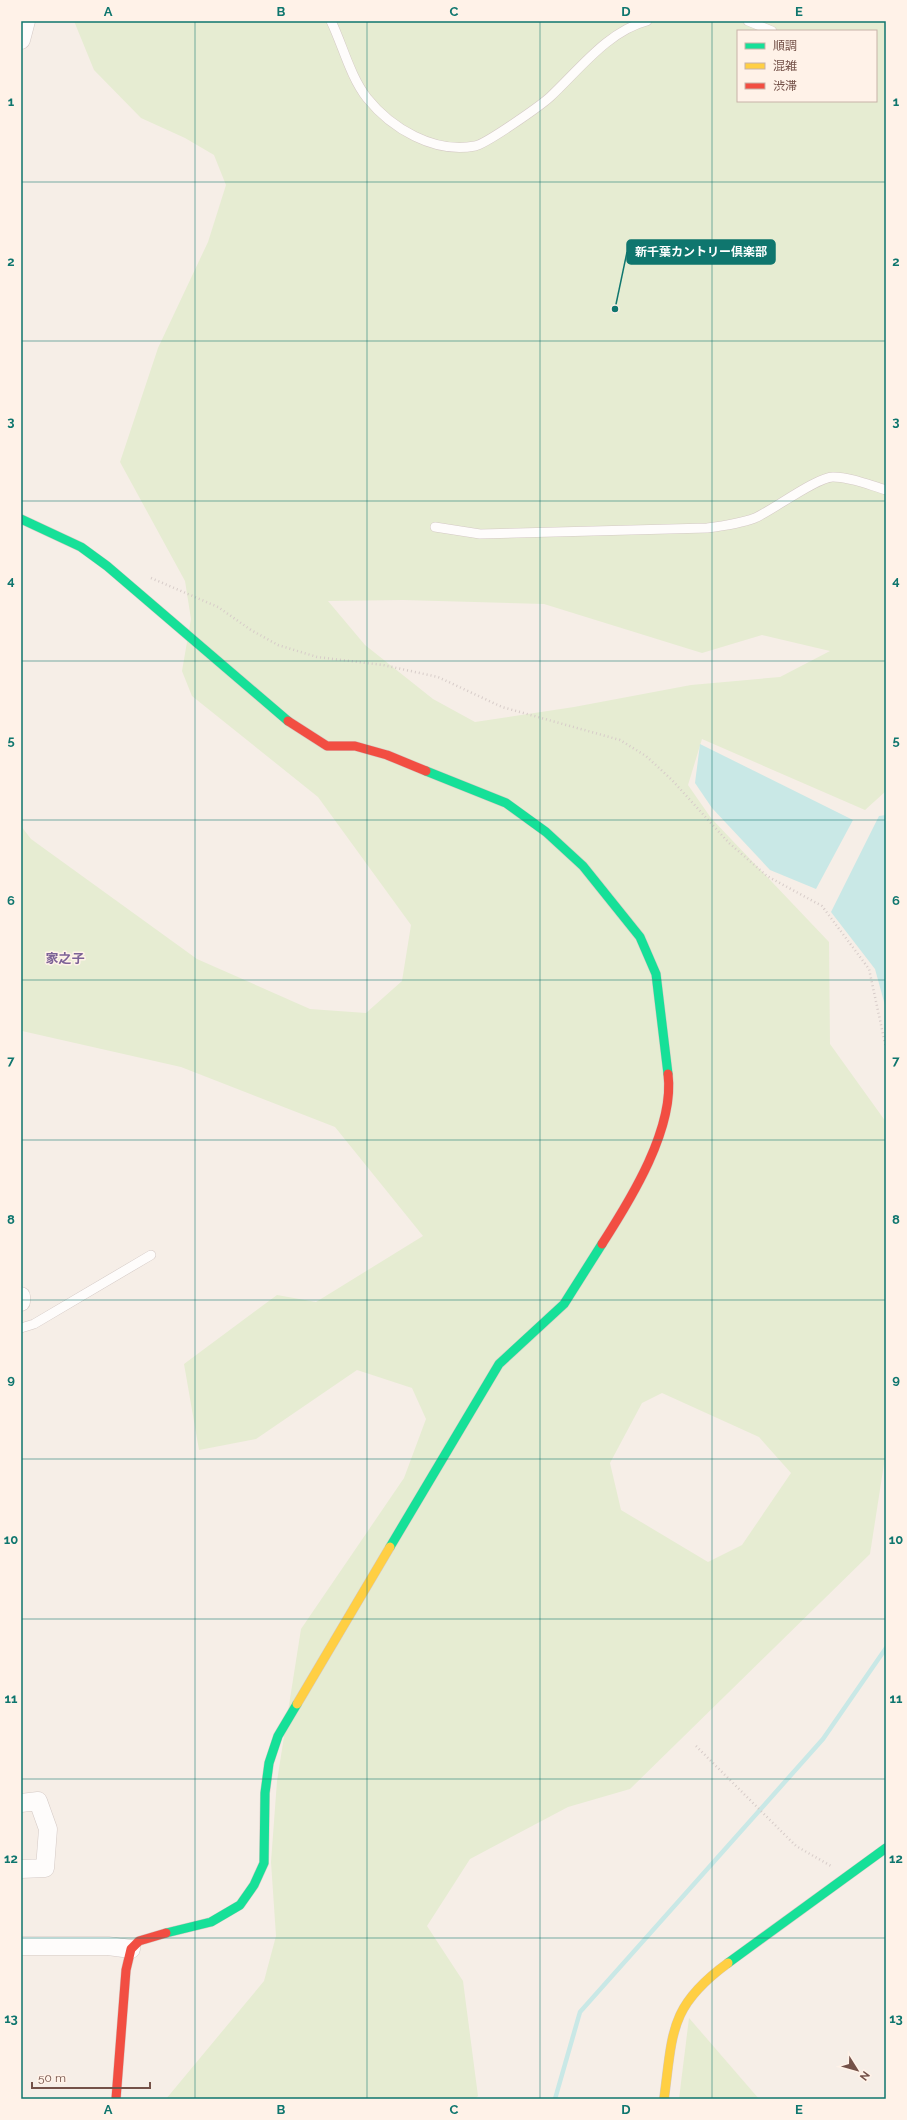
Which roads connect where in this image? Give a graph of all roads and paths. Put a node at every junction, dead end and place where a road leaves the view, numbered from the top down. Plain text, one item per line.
1 (26, 21) edge
2 (331, 21) edge
3 (647, 21) edge
4 (748, 21) edge
5 (770, 30) edge
6 (21, 40) edge
7 (886, 490) edge
8 (21, 519) edge
9 (435, 527) dead end
10 (146, 576) dead end
11 (886, 1048) edge
12 (151, 1255) dead end
13 (21, 1296) edge
14 (21, 1302) edge
15 (21, 1328) edge
16 (696, 1746) dead end
17 (21, 1803) edge
18 (886, 1848) edge
19 (21, 1869) edge
20 (836, 1870) dead end
21 (21, 1946) edge
22 (132, 1949) junction
23 (116, 2099) edge
24 (664, 2099) edge

1 - 6 street
2 - 3 lane
4 - 5 lane
7 - 9 lane
8 - 22 street
10 - 11 path
12 - 15 lane
13 - 14 street
16 - 20 path
17 - 19 street
18 - 24 street
21 - 22 street
22 - 23 street

